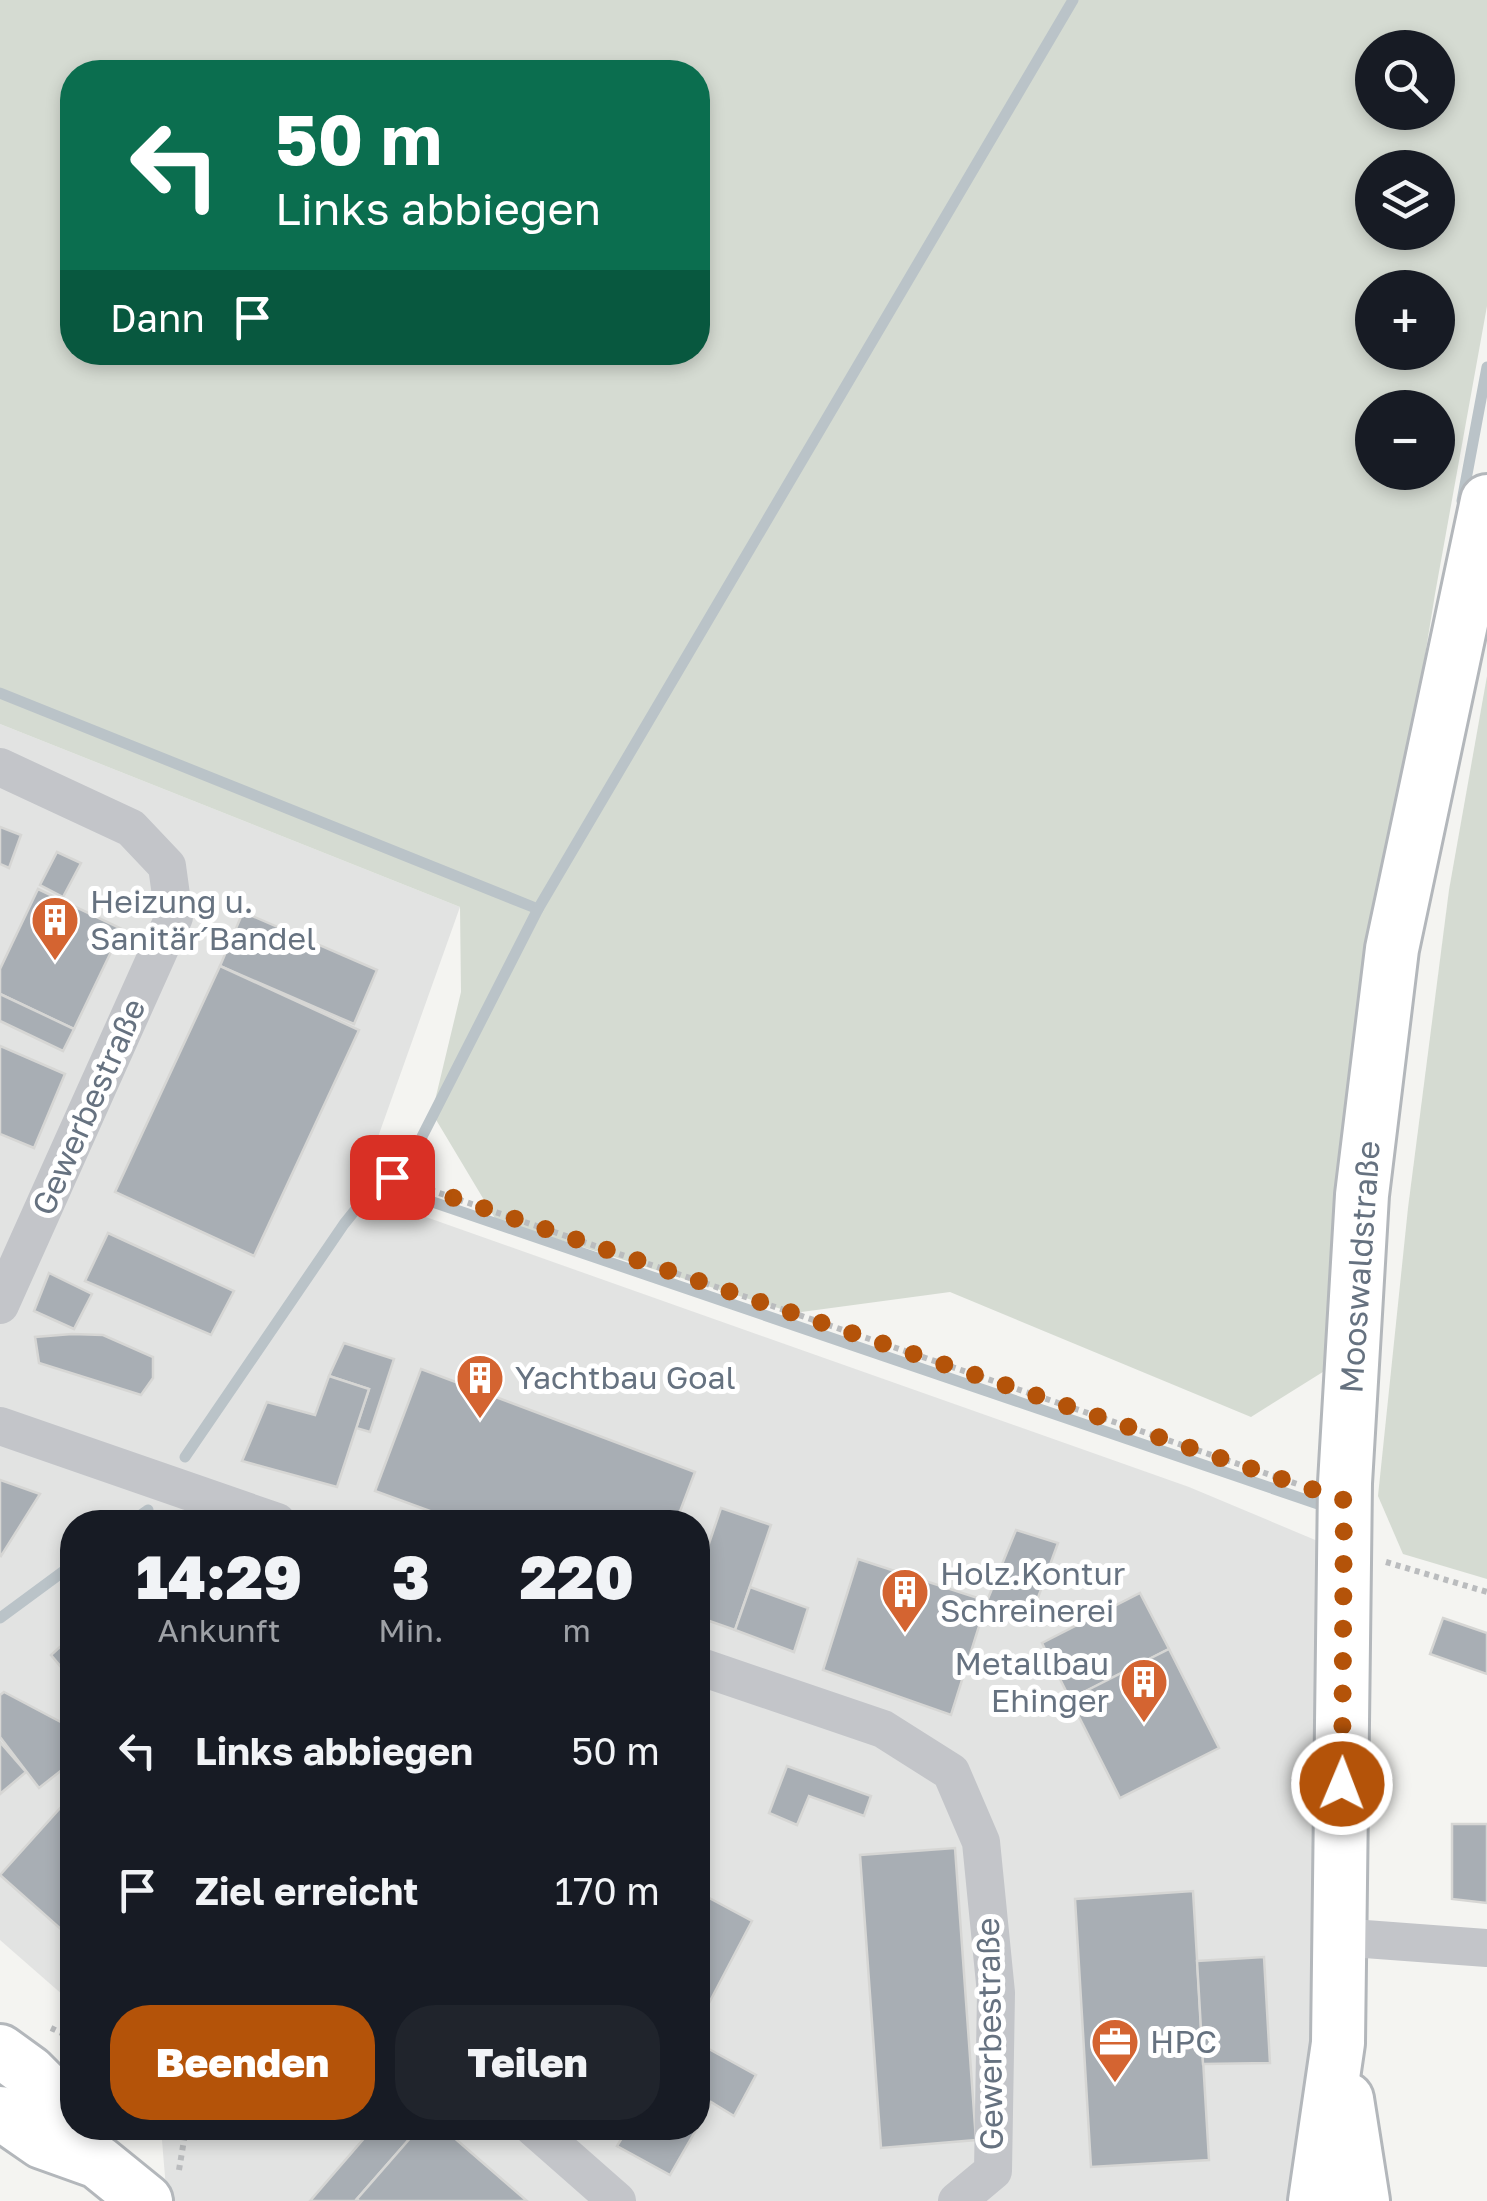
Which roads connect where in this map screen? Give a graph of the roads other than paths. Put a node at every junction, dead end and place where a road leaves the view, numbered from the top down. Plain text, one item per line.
1 (1487, 501) edge
2 (0, 767) edge
3 (0, 1305) edge
4 (0, 1426) edge
5 (242, 1510) edge
6 (710, 1670) edge
7 (1338, 1936) junction
8 (1487, 1948) edge
9 (1338, 2044) junction
10 (0, 2051) edge
11 (60, 2103) edge
12 (0, 2113) edge
13 (548, 2140) edge
14 (89, 2145) edge
15 (161, 2192) edge
16 (617, 2201) edge
17 (957, 2201) edge
18 (1316, 2201) edge
19 (1363, 2201) edge

1 - 7 main road, Mooswaldstraße
2 - 3 street, Gewerbestraße
4 - 5 street
6 - 17 street, Gewerbestraße
7 - 8 street
7 - 9 main road, Mooswaldstraße
9 - 18 main road, Mooswaldstraße
9 - 19 main road, Mooswaldstraße
10 - 11 main road
12 - 14 main road
13 - 16 street
14 - 15 main road

